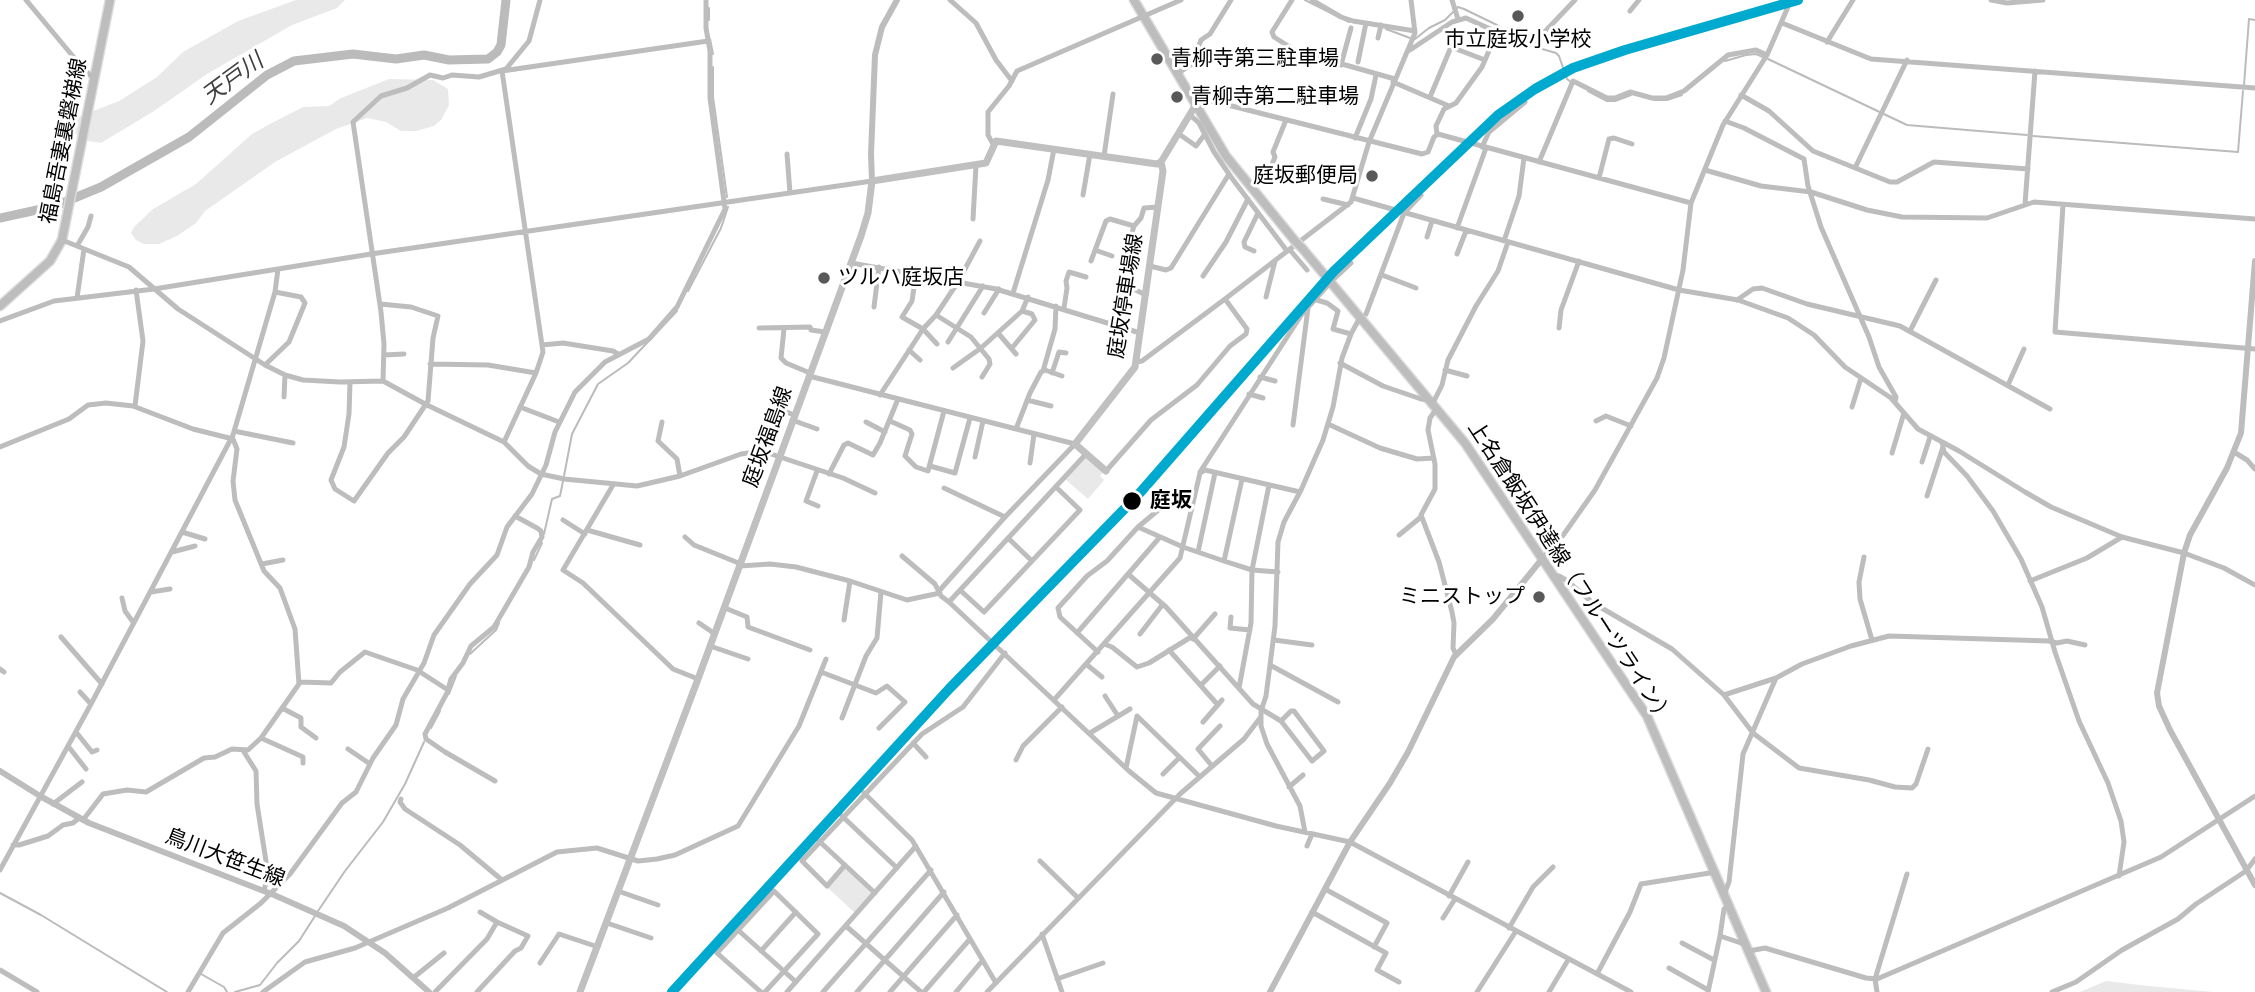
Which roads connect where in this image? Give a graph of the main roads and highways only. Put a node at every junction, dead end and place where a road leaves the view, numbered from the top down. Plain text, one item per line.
1 (110, 0) edge
2 (1134, 0) edge
3 (1195, 106) junction
4 (1161, 162) junction
5 (0, 306) edge
6 (1106, 471) road end
7 (580, 992) edge
8 (1766, 992) edge

1 - 5 main road, 福島吾妻裏磐梯線
2 - 3 main road
3 - 4 main road, 庭坂停車場線
3 - 8 main road, 上名倉飯坂伊達線（フルーツライン）, bridge
4 - 6 main road, 庭坂停車場線
4 - 7 main road, 庭坂福島線

